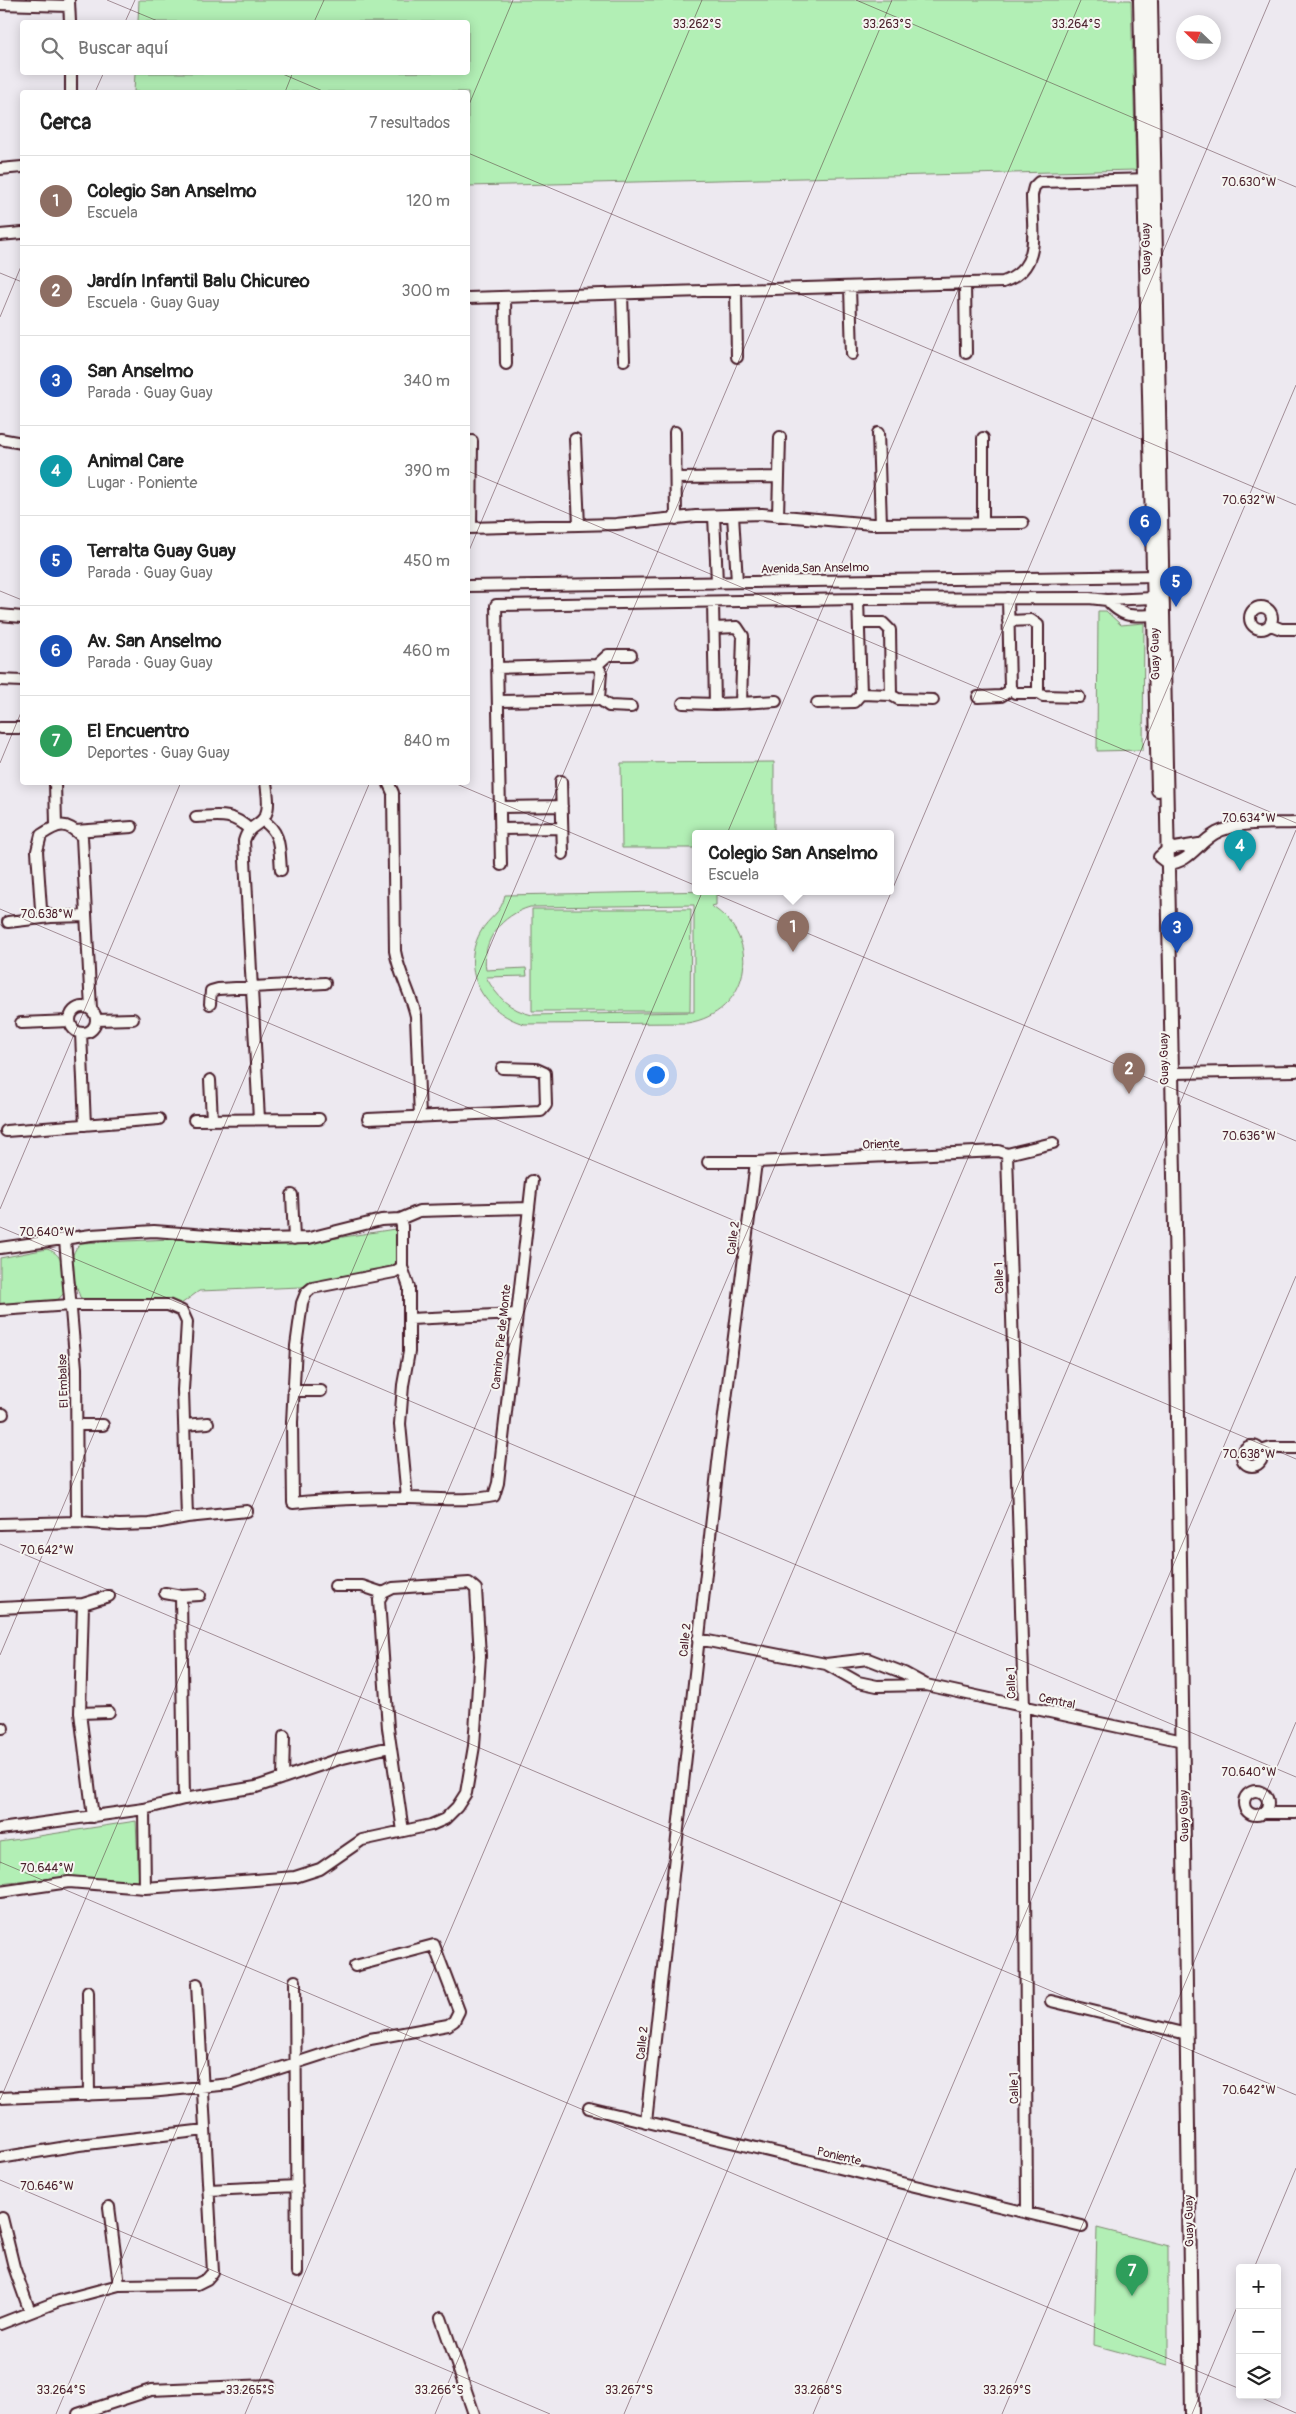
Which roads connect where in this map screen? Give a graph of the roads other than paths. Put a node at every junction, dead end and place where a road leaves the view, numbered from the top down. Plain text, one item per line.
1 (1140, 0) edge
2 (1151, 0) edge
3 (69, 3) edge
4 (0, 4) edge
5 (70, 20) edge
6 (71, 75) edge
7 (71, 90) edge
8 (20, 167) edge
9 (0, 169) edge
10 (1149, 179) junction
11 (20, 233) edge
12 (0, 235) edge
13 (965, 284) junction
14 (850, 287) junction
15 (736, 290) junction
16 (622, 294) junction
17 (505, 297) junction
18 (470, 298) edge
19 (966, 353) dead end
20 (852, 354) dead end
21 (737, 357) dead end
22 (624, 360) dead end
23 (506, 364) dead end
24 (675, 432) dead end
25 (878, 433) dead end
26 (780, 437) dead end
27 (983, 438) dead end
28 (575, 439) dead end
29 (0, 440) edge
30 (472, 442) dead end
31 (20, 443) edge
32 (779, 477) junction
33 (676, 478) junction
34 (470, 499) edge
35 (733, 515) junction
36 (714, 516) junction
37 (778, 516) junction
38 (1156, 518) junction
39 (676, 519) junction
40 (983, 522) junction
41 (1023, 523) dead end
42 (881, 524) junction
43 (579, 525) junction
44 (470, 528) edge
45 (1158, 576) junction
46 (717, 582) junction
47 (736, 582) junction
48 (470, 586) edge
49 (1008, 598) junction
50 (1154, 598) junction
51 (858, 599) junction
52 (1107, 600) junction
53 (713, 603) junction
54 (0, 615) edge
55 (1154, 615) junction
56 (20, 617) edge
57 (1008, 621) junction
58 (859, 623) junction
59 (1270, 625) dead end
60 (714, 628) junction
61 (1296, 629) edge
62 (631, 655) dead end
63 (597, 665) junction
64 (497, 668) junction
65 (0, 680) edge
66 (20, 681) edge
67 (1011, 690) junction
68 (1038, 693) junction
69 (861, 694) junction
70 (891, 695) junction
71 (978, 697) dead end
72 (1079, 697) dead end
73 (599, 699) junction
74 (933, 700) dead end
75 (498, 701) junction
76 (776, 701) dead end
77 (683, 703) dead end
78 (741, 703) junction
79 (816, 703) dead end
80 (715, 704) junction
81 (631, 707) dead end
82 (0, 728) edge
83 (20, 728) edge
84 (1162, 772) junction
85 (561, 781) dead end
86 (55, 785) edge
87 (266, 785) edge
88 (389, 785) edge
89 (562, 806) junction
90 (500, 807) junction
91 (196, 817) dead end
92 (262, 820) junction
93 (1296, 823) edge
94 (56, 825) junction
95 (132, 827) dead end
96 (562, 828) junction
97 (249, 829) junction
98 (500, 830) junction
99 (75, 831) junction
100 (1199, 844) junction
101 (563, 854) dead end
102 (1165, 857) junction
103 (501, 866) dead end
104 (281, 870) dead end
105 (86, 916) junction
106 (51, 918) junction
107 (8, 922) dead end
108 (325, 983) dead end
109 (252, 988) junction
110 (1167, 1003) junction
111 (210, 1004) dead end
112 (91, 1009) junction
113 (133, 1019) dead end
114 (96, 1020) junction
115 (70, 1021) junction
116 (21, 1023) dead end
117 (81, 1033) junction
118 (502, 1068) dead end
119 (1296, 1071) edge
120 (1172, 1073) junction
121 (210, 1080) dead end
122 (420, 1117) junction
123 (159, 1119) dead end
124 (259, 1119) junction
125 (319, 1119) dead end
126 (368, 1119) dead end
127 (194, 1120) dead end
128 (212, 1120) junction
129 (85, 1125) junction
130 (6, 1131) dead end
131 (1053, 1144) dead end
132 (1007, 1154) junction
133 (708, 1162) dead end
134 (756, 1162) junction
135 (532, 1181) dead end
136 (292, 1195) dead end
137 (528, 1208) junction
138 (1175, 1218) junction
139 (400, 1219) junction
140 (294, 1239) junction
141 (65, 1240) junction
142 (0, 1248) edge
143 (402, 1267) junction
144 (70, 1305) junction
145 (0, 1310) edge
146 (516, 1314) junction
147 (410, 1319) junction
148 (321, 1390) dead end
149 (293, 1391) junction
150 (208, 1423) dead end
151 (77, 1425) junction
152 (103, 1425) dead end
153 (184, 1425) junction
154 (1296, 1448) edge
155 (1262, 1451) dead end
156 (407, 1498) junction
157 (247, 1511) dead end
158 (188, 1517) junction
159 (77, 1522) junction
160 (0, 1524) edge
161 (335, 1586) dead end
162 (165, 1593) dead end
163 (383, 1593) junction
164 (200, 1595) dead end
165 (109, 1596) dead end
166 (181, 1596) junction
167 (83, 1604) junction
168 (0, 1608) edge
169 (698, 1639) junction
170 (826, 1664) junction
171 (926, 1686) junction
172 (1024, 1707) junction
173 (108, 1712) dead end
174 (80, 1713) junction
175 (284, 1736) dead end
176 (1183, 1741) junction
177 (390, 1747) junction
178 (283, 1778) junction
179 (184, 1799) junction
180 (144, 1809) junction
181 (1263, 1812) dead end
182 (1296, 1813) edge
183 (93, 1817) junction
184 (0, 1829) edge
185 (403, 1831) junction
186 (145, 1888) junction
187 (0, 1892) edge
188 (355, 1966) dead end
189 (295, 1981) dead end
190 (197, 1984) dead end
191 (88, 1992) dead end
192 (1052, 2001) dead end
193 (1187, 2034) junction
194 (296, 2065) junction
195 (201, 2088) junction
196 (89, 2095) junction
197 (0, 2098) edge
198 (590, 2108) dead end
199 (646, 2122) junction
200 (205, 2130) junction
201 (0, 2158) edge
202 (297, 2186) junction
203 (209, 2190) junction
204 (108, 2207) dead end
205 (1027, 2212) junction
206 (2, 2218) dead end
207 (1082, 2226) dead end
208 (297, 2272) dead end
209 (119, 2285) junction
210 (30, 2312) junction
211 (441, 2318) dead end
212 (0, 2324) edge
213 (269, 2385) dead end
214 (78, 2414) edge
215 (474, 2414) edge
216 (1192, 2414) edge

1 - 10 street, Guay Guay
2 - 10 street, Guay Guay
3 - 4 street
3 - 5 street
6 - 7 street
8 - 9 street
10 - 13 street
10 - 38 street, Guay Guay
10 - 38 street, Guay Guay
11 - 12 street
13 - 14 street
13 - 19 street
14 - 15 street
14 - 20 street
15 - 16 street
15 - 21 street
16 - 17 street
16 - 22 street
17 - 18 street
17 - 23 street
24 - 33 street
25 - 42 street
26 - 32 street
27 - 40 street
28 - 43 street
29 - 31 street
30 - 34 street
32 - 33 street
32 - 37 street
33 - 39 street
35 - 36 street
35 - 37 street
35 - 47 street
36 - 39 street
36 - 46 street
37 - 42 street
38 - 45 street, Guay Guay
39 - 43 street
40 - 41 street
40 - 42 street
43 - 44 street
45 - 47 street, Avenida San Anselmo
45 - 50 street, Guay Guay
45 - 84 street, Guay Guay
46 - 47 street, Avenida San Anselmo
46 - 48 street, Avenida San Anselmo
49 - 51 street
49 - 52 street
49 - 57 street
50 - 52 street
50 - 55 street, Guay Guay
51 - 53 street
51 - 58 street
52 - 55 street
53 - 60 street
53 - 64 street
54 - 56 street
55 - 84 street, Guay Guay
57 - 67 street
57 - 68 street
58 - 69 street
58 - 70 street
59 - 61 street
60 - 78 street
60 - 80 street
62 - 63 street
63 - 64 street
63 - 73 street
64 - 75 street
65 - 66 street
67 - 68 street
67 - 71 street
68 - 72 street
69 - 70 street
69 - 79 street
70 - 74 street
73 - 75 street
73 - 81 street
75 - 90 street
76 - 78 street
77 - 80 street
78 - 80 street
82 - 83 street
84 - 102 street, Guay Guay
85 - 89 street
86 - 94 street
87 - 92 street
88 - 122 street
89 - 90 street
89 - 96 street
90 - 98 street
91 - 97 street
92 - 97 street
92 - 104 street
93 - 100 street
94 - 99 street
94 - 106 street
95 - 99 street
96 - 98 street
96 - 101 street
97 - 109 street
98 - 103 street
99 - 105 street
100 - 102 street
100 - 102 street
102 - 110 street, Guay Guay
105 - 106 street
105 - 112 street
106 - 107 street
108 - 109 street
109 - 111 street
109 - 124 street
110 - 120 street, Guay Guay
110 - 138 street, Guay Guay
112 - 114 street
112 - 115 street
113 - 114 street
114 - 117 street
115 - 116 street
115 - 117 street
117 - 129 street
118 - 122 street
119 - 120 street
120 - 138 street, Guay Guay
121 - 128 street
122 - 126 street
123 - 129 street
124 - 125 street
124 - 128 street
127 - 128 street
129 - 130 street
131 - 132 street, Oriente
132 - 134 street, Oriente
132 - 172 street, Calle 1
133 - 134 street, Oriente
134 - 169 street, Calle 2
135 - 137 street, Camino Pie de Monte
136 - 140 street
137 - 139 street
137 - 146 street, Camino Pie de Monte
138 - 176 street, Guay Guay
139 - 140 street
139 - 143 street
140 - 141 street
141 - 142 street
141 - 144 street, El Embalse
143 - 147 street
143 - 149 street
144 - 145 street
144 - 151 street, El Embalse
144 - 153 street
146 - 147 street
146 - 156 street, Camino Pie de Monte
147 - 156 street
148 - 149 street
149 - 156 street
150 - 153 street
151 - 152 street
151 - 159 street, El Embalse
153 - 158 street
154 - 155 street
157 - 158 street
158 - 159 street
159 - 160 street
161 - 163 street
162 - 166 street
163 - 177 street
163 - 185 street
164 - 166 street
165 - 167 street
166 - 179 street
167 - 168 street
167 - 174 street
169 - 170 street, Central
169 - 199 street, Calle 2
170 - 171 street, Central
170 - 171 street, Central
171 - 172 street, Central
172 - 176 street, Central
172 - 205 street, Calle 1
173 - 174 street
174 - 183 street
175 - 178 street
176 - 193 street, Guay Guay
177 - 178 street
177 - 185 street
178 - 179 street
179 - 180 street
180 - 183 street
180 - 186 street
181 - 182 street
183 - 184 street
185 - 186 street
186 - 187 street
188 - 194 street
189 - 194 street
190 - 195 street
191 - 196 street
192 - 193 street
193 - 216 street, Guay Guay
194 - 195 street
194 - 202 street
195 - 196 street
195 - 200 street
196 - 197 street
198 - 199 street, Poniente
199 - 205 street, Poniente
200 - 201 street
200 - 203 street
202 - 203 street
202 - 208 street
203 - 209 street
204 - 209 street
205 - 207 street, Poniente
206 - 210 street
209 - 210 street
210 - 212 street
211 - 215 street
213 - 214 street

